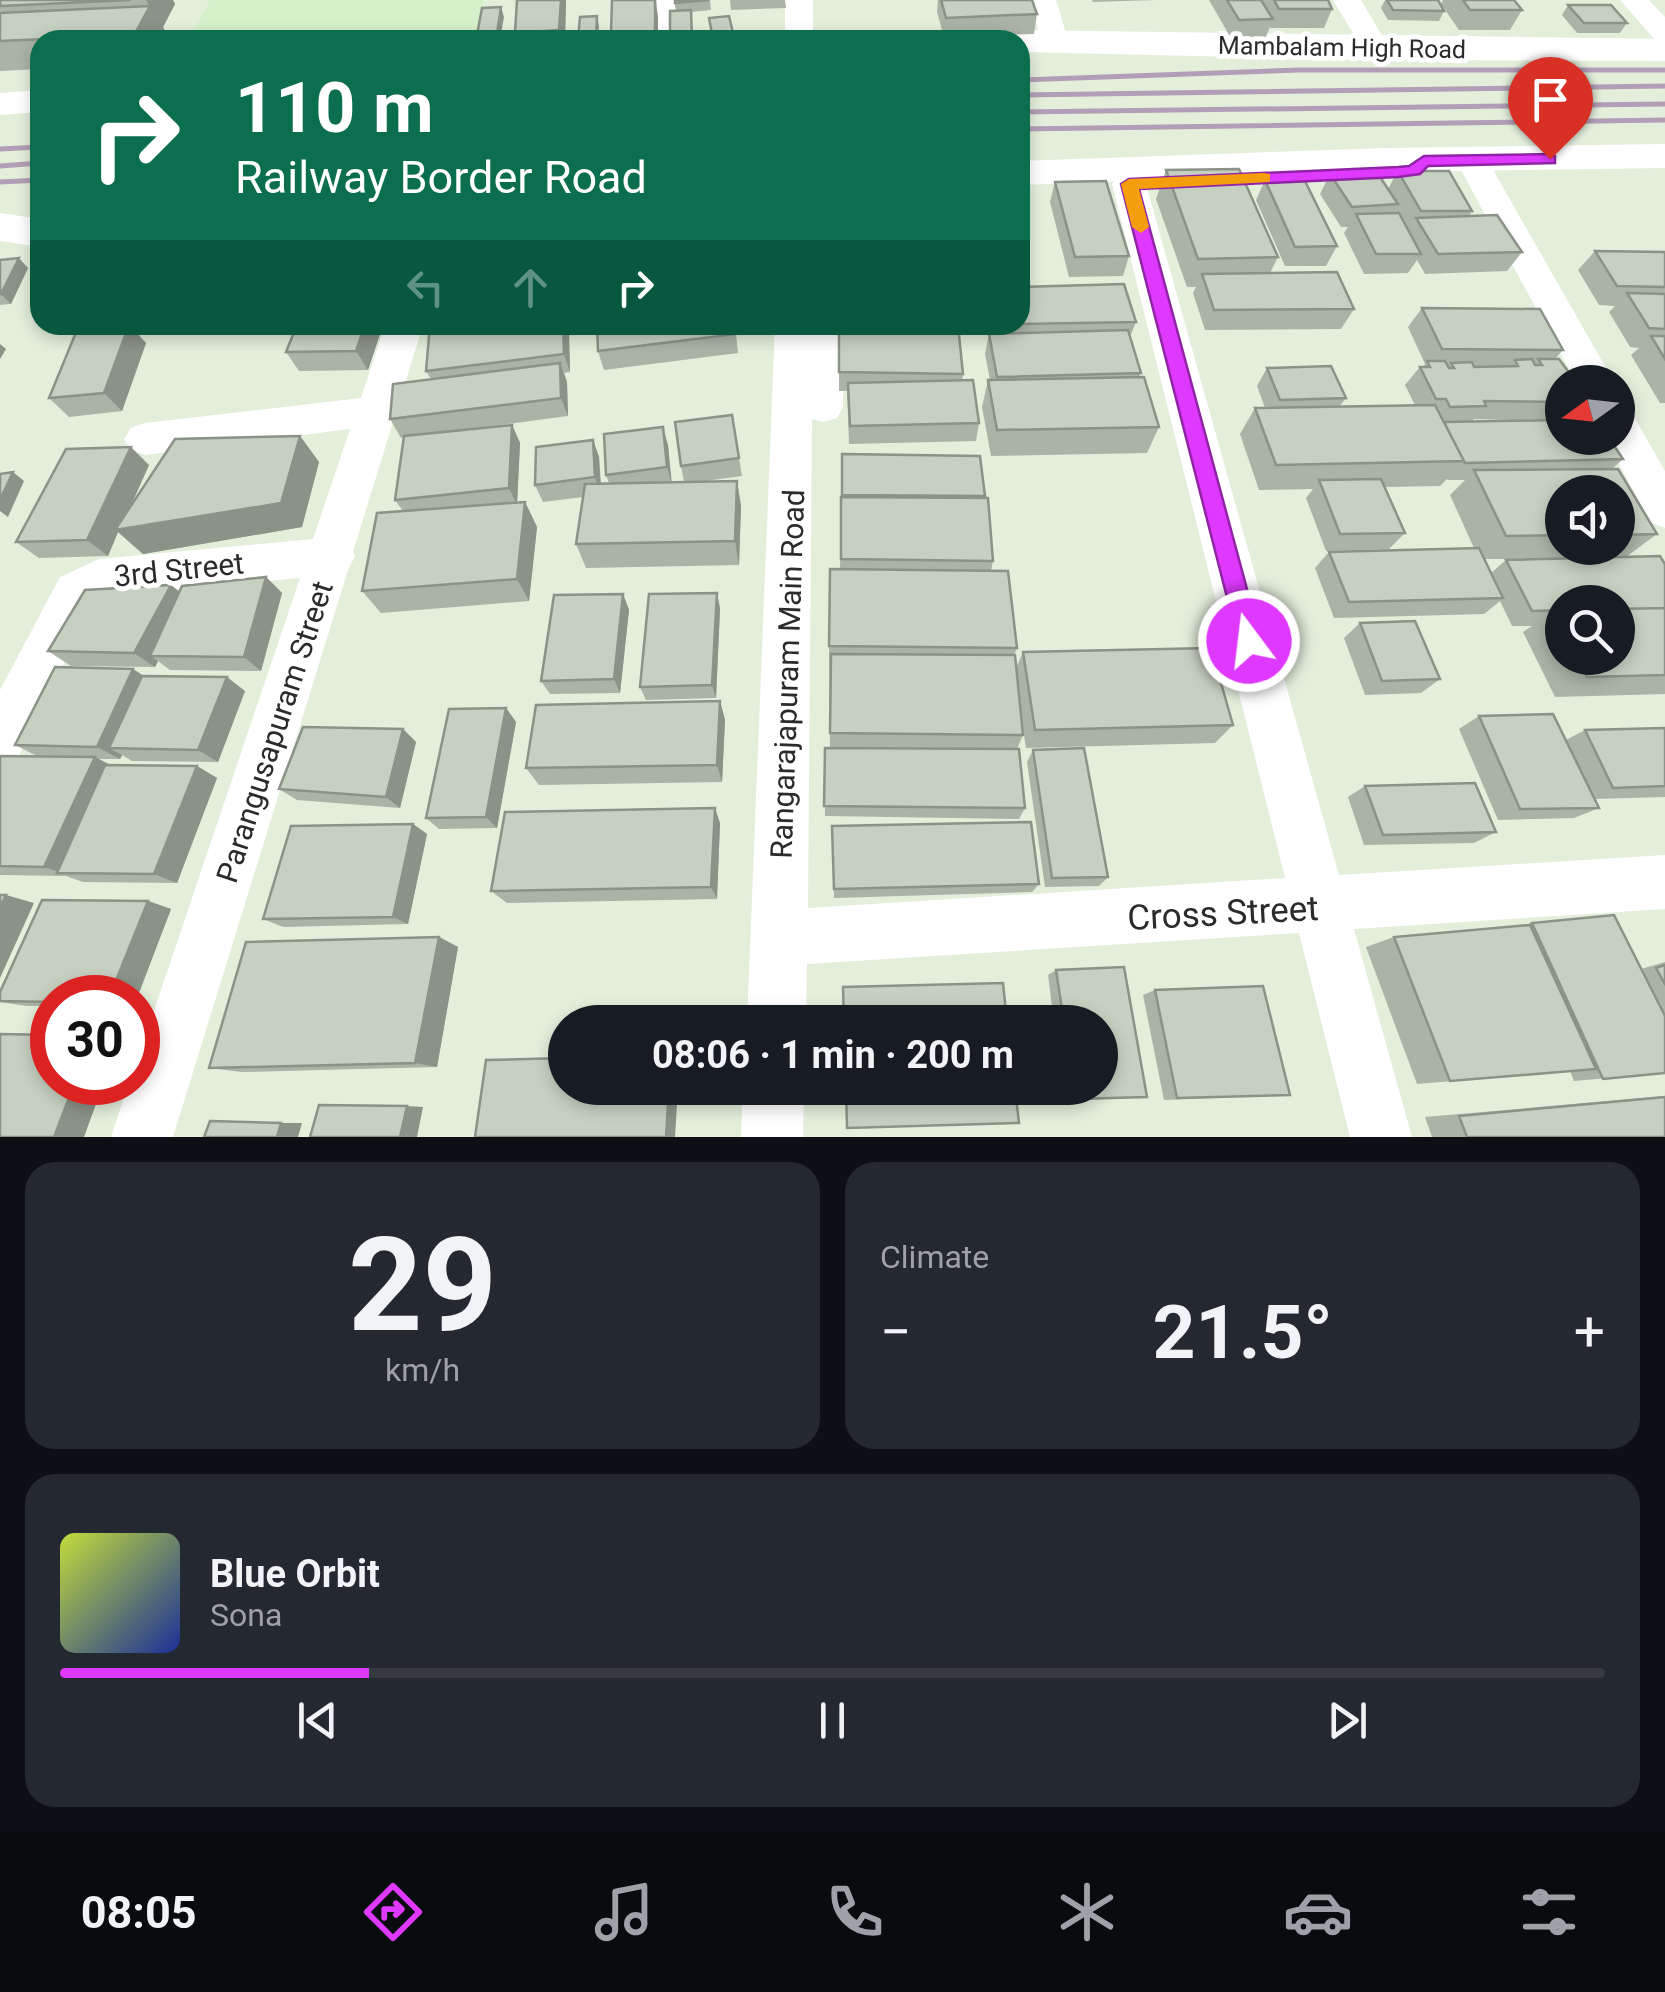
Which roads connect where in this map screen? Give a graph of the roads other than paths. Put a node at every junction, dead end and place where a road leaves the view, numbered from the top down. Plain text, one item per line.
1 (666, 0) edge
2 (1042, 0) edge
3 (1347, 0) edge
4 (1634, 0) edge
5 (668, 30) edge
6 (1665, 34) edge
7 (1037, 40) edge
8 (1376, 50) junction
9 (1665, 50) edge
10 (30, 102) edge
11 (0, 104) edge
12 (1665, 156) edge
13 (1404, 160) junction
14 (1472, 161) junction
15 (1030, 172) edge
16 (1129, 184) junction
17 (1030, 188) edge
18 (0, 227) edge
19 (30, 232) edge
20 (30, 248) edge
21 (0, 250) edge
22 (401, 335) edge
23 (773, 335) edge
24 (794, 335) edge
25 (826, 335) edge
26 (1585, 365) edge
27 (376, 412) junction
28 (145, 439) dead end
29 (794, 448) junction
30 (1635, 455) edge
31 (1665, 510) edge
32 (333, 556) junction
33 (0, 741) edge
34 (1665, 882) edge
35 (1318, 907) junction
36 (780, 938) junction
37 (778, 1005) edge
38 (773, 1105) edge
39 (142, 1137) edge
40 (772, 1137) edge
41 (1381, 1137) edge

1 - 5 street
2 - 7 street
3 - 8 street
4 - 6 street
7 - 8 street, Mambalam High Road
8 - 9 street, Mambalam High Road
10 - 11 street
12 - 14 street
13 - 14 street
13 - 15 street
13 - 16 street
14 - 26 street
16 - 17 street
16 - 35 street
18 - 19 street
20 - 21 street
22 - 27 street, Parangusapuram Street
23 - 29 street
24 - 29 street, Rangarajapuram Main Road
25 - 29 street
27 - 28 street
27 - 32 street, Parangusapuram Street
29 - 36 street, Rangarajapuram Main Road
30 - 31 street
32 - 33 street, 3rd Street
32 - 39 street, Parangusapuram Street
34 - 35 street, Cross Street
35 - 36 street, Cross Street
35 - 41 street
36 - 37 street, Rangarajapuram Main Road
38 - 40 street

